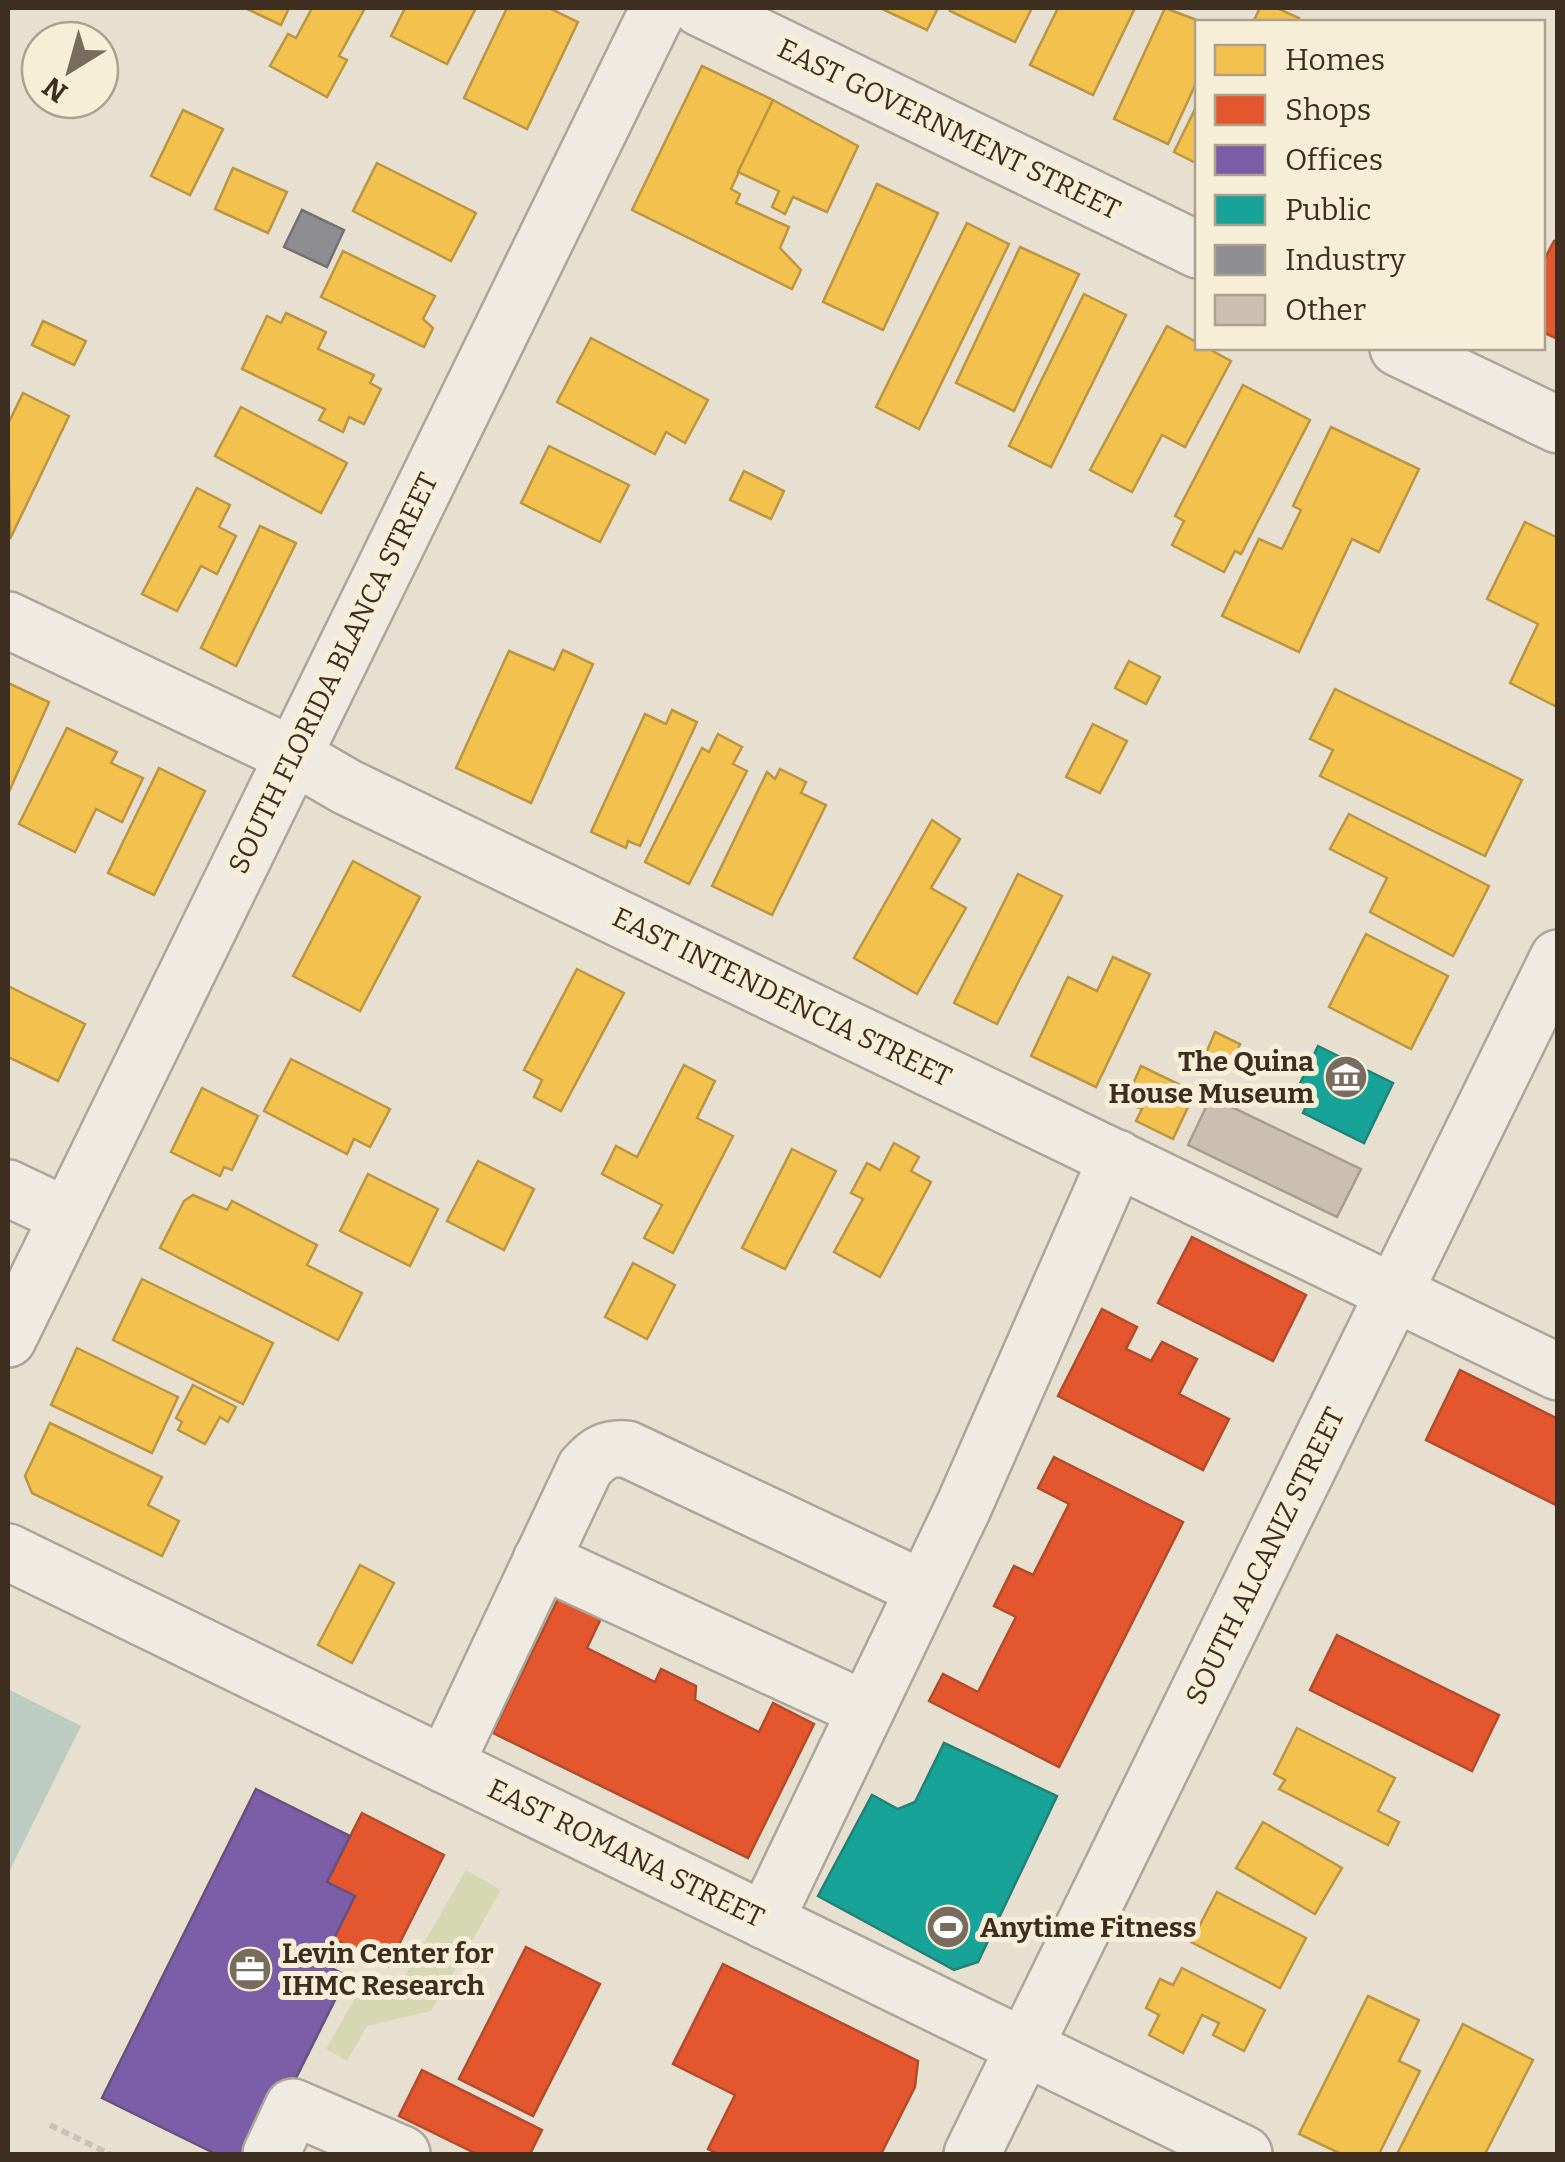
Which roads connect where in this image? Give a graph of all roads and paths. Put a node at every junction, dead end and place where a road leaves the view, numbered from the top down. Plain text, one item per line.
1 (659, 8) edge
2 (700, 8) edge
3 (1195, 249) edge
4 (1402, 350) edge
5 (1558, 425) edge
6 (8, 620) edge
7 (292, 755) junction
8 (1558, 958) edge
9 (1117, 1158) junction
10 (8, 1188) edge
11 (68, 1216) junction
12 (1394, 1292) junction
13 (8, 1339) edge
14 (1558, 1372) edge
15 (8, 1552) edge
16 (542, 1560) junction
17 (924, 1590) junction
18 (866, 1710) junction
19 (445, 1765) junction
20 (766, 1921) junction
21 (1024, 2047) junction
22 (50, 2125) dead end
23 (110, 2154) edge
24 (271, 2154) edge
25 (402, 2154) edge
26 (972, 2154) edge
27 (1244, 2154) edge

1 - 7 street, SOUTH FLORIDA BLANCA STREET
2 - 3 street, EAST GOVERNMENT STREET
4 - 5 street
6 - 7 street, EAST INTENDENCIA STREET
7 - 9 street, EAST INTENDENCIA STREET
7 - 11 street, SOUTH FLORIDA BLANCA STREET
8 - 12 street, SOUTH ALCANIZ STREET
9 - 12 street, EAST INTENDENCIA STREET
9 - 17 street
10 - 11 street
11 - 13 street, SOUTH FLORIDA BLANCA STREET
12 - 14 street, EAST INTENDENCIA STREET
12 - 21 street, SOUTH ALCANIZ STREET
15 - 19 street, EAST ROMANA STREET
16 - 17 street
16 - 18 street
16 - 19 street
17 - 18 street
18 - 20 street
19 - 20 street, EAST ROMANA STREET
20 - 21 street, EAST ROMANA STREET
21 - 26 street, SOUTH ALCANIZ STREET
21 - 27 street, EAST ROMANA STREET
22 - 23 path
24 - 25 street

